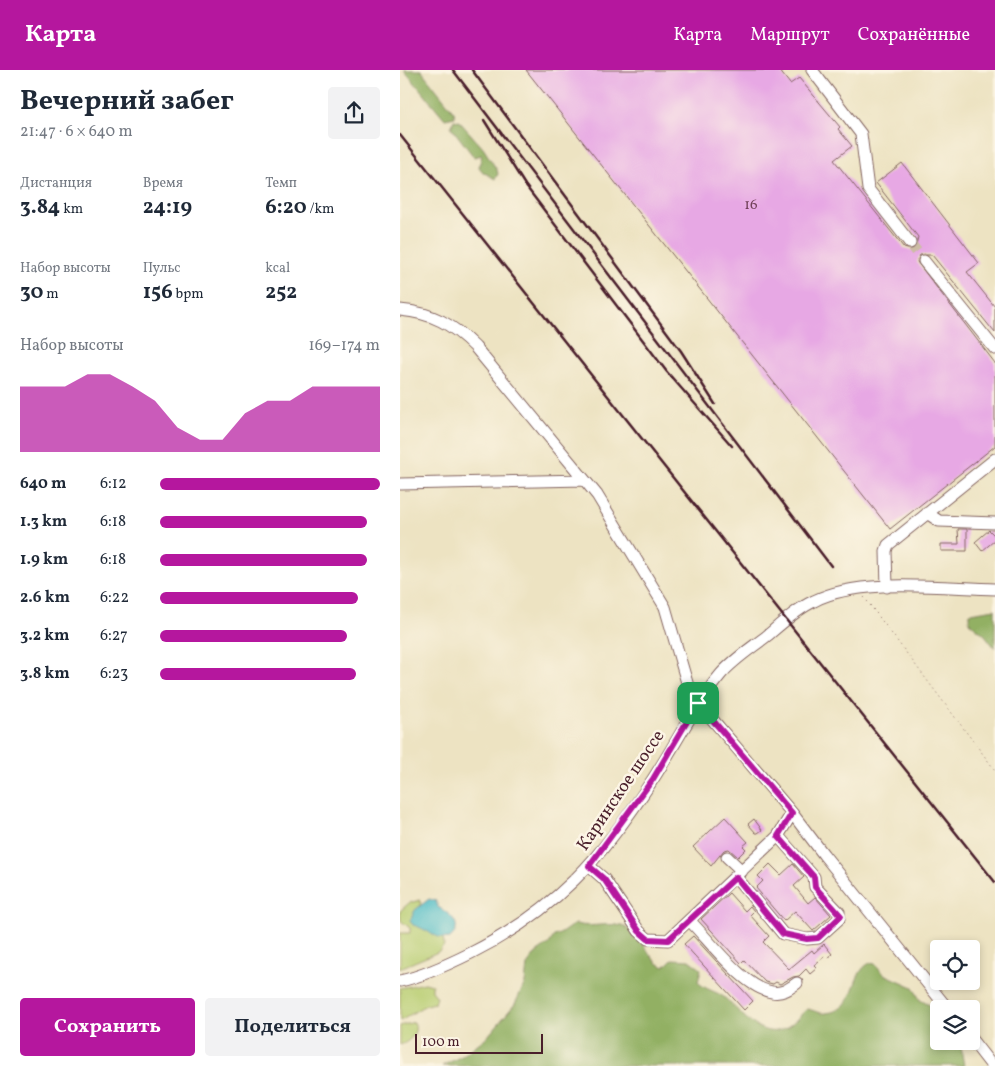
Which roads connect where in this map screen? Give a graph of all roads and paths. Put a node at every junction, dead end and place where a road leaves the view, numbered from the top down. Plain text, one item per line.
1 (812, 70) edge
2 (910, 243) tunnel mouth
3 (924, 261) tunnel mouth
4 (400, 310) edge
5 (995, 349) edge
6 (995, 459) edge
7 (584, 480) junction
8 (400, 484) edge
9 (928, 513) junction
10 (995, 522) edge
11 (887, 587) junction
12 (857, 589) junction
13 (995, 589) edge
14 (698, 703) junction
15 (995, 770) edge
16 (792, 813) junction
17 (778, 836) junction
18 (727, 857) dead end
19 (589, 866) junction
20 (739, 874) junction
21 (690, 921) junction
22 (400, 981) edge
23 (797, 983) dead end
24 (941, 1000) edge
25 (980, 1050) edge
26 (992, 1066) edge

1 - 2 street
3 - 5 street
4 - 7 street
6 - 9 street
7 - 8 street
7 - 14 street
9 - 10 street
9 - 11 street
11 - 12 street, Каринское шоссе
11 - 13 street, Каринское шоссе
12 - 14 street, Каринское шоссе
12 - 15 path
14 - 16 street
14 - 19 street, Каринское шоссе
16 - 17 street
16 - 24 street
17 - 20 street
17 - 20 street
18 - 20 street
19 - 21 street
19 - 22 street, Каринское шоссе
20 - 21 street
21 - 23 street
25 - 26 street

